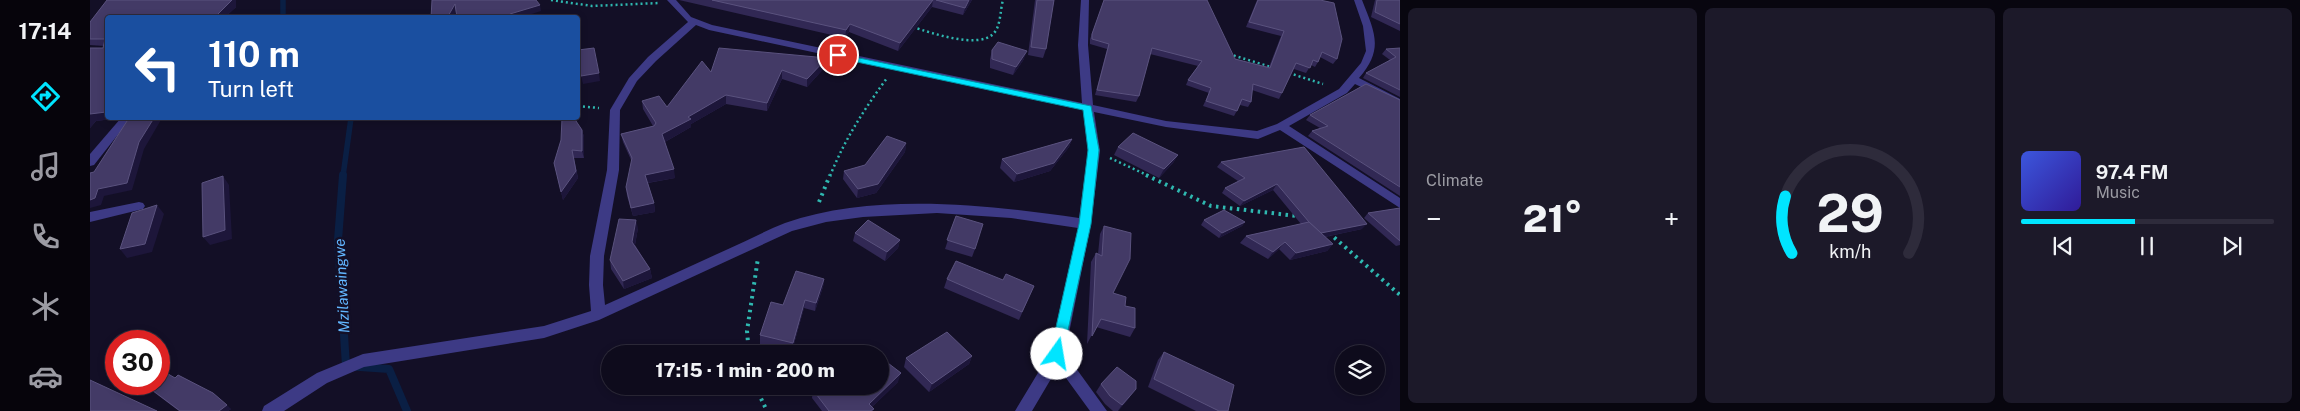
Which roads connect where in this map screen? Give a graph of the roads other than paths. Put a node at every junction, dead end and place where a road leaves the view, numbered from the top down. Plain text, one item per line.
1 (1085, 0) edge
2 (1358, 0) edge
3 (672, 1) edge
4 (694, 22) junction
5 (1354, 79) junction
6 (1400, 103) edge
7 (1088, 108) junction
8 (124, 120) edge
9 (1281, 126) junction
10 (90, 162) edge
11 (1400, 204) edge
12 (139, 206) dead end
13 (90, 217) edge
14 (1085, 224) junction
15 (599, 314) junction
16 (1057, 354) junction
17 (270, 411) edge
18 (1023, 411) edge
19 (1099, 411) edge

1 - 7 street
2 - 5 street
3 - 4 street
4 - 7 street
4 - 15 street
5 - 6 street
5 - 9 street
7 - 9 street
7 - 14 street
8 - 10 street
9 - 11 street
12 - 13 street
14 - 15 street
14 - 16 street
15 - 17 street
16 - 18 street
16 - 19 street

